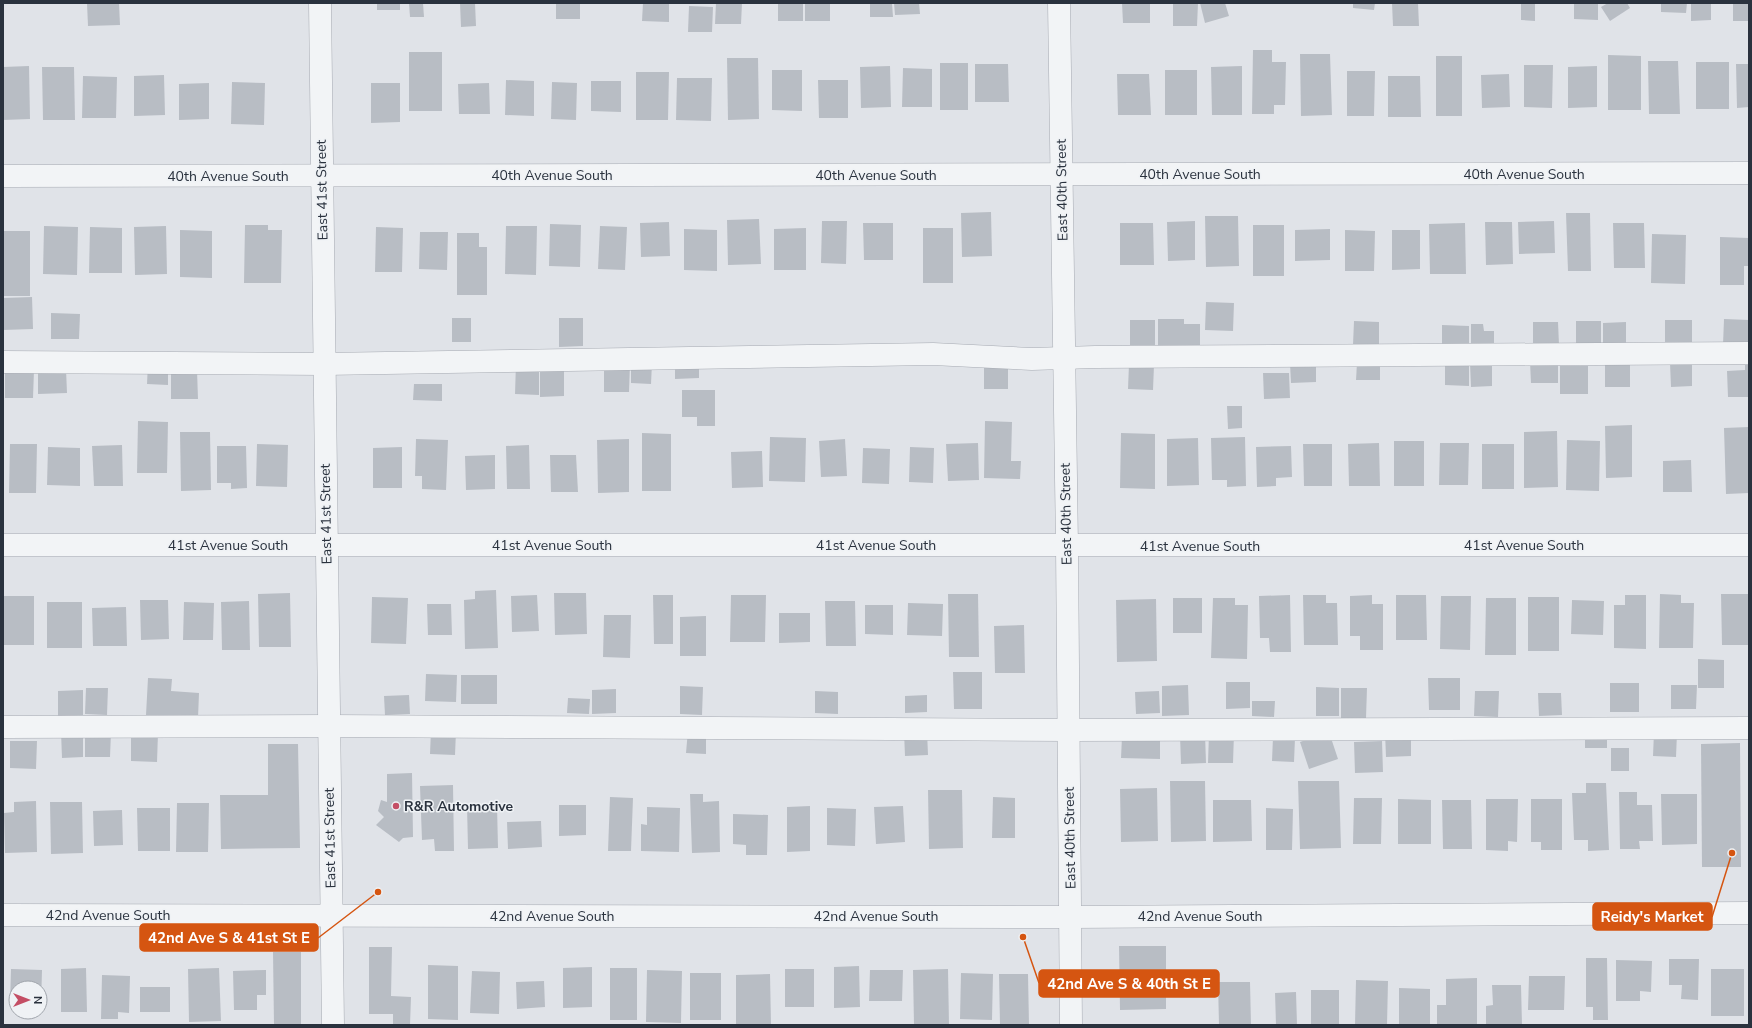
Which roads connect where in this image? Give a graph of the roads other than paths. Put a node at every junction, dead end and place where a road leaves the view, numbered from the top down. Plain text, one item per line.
1 (320, 3) edge
2 (1059, 3) edge
3 (1749, 173) edge
4 (1062, 175) junction
5 (3, 176) edge
6 (322, 176) junction
7 (1749, 353) edge
8 (1064, 358) junction
9 (3, 362) edge
10 (324, 364) junction
11 (3, 545) edge
12 (326, 545) junction
13 (1749, 545) edge
14 (1067, 546) junction
15 (329, 726) junction
16 (3, 727) edge
17 (1749, 728) edge
18 (1068, 730) junction
19 (1749, 913) edge
20 (3, 915) edge
21 (331, 916) junction
22 (1071, 917) junction
23 (333, 1025) edge
24 (1071, 1025) edge

1 - 6 street, East 41st Street
2 - 4 street, East 40th Street
3 - 4 street, 40th Avenue South
4 - 6 street, 40th Avenue South
4 - 8 street, East 40th Street
5 - 6 street, 40th Avenue South
6 - 10 street, East 41st Street
7 - 8 street
8 - 10 street
8 - 14 street, East 40th Street
9 - 10 street
10 - 12 street, East 41st Street
11 - 12 street, 41st Avenue South
12 - 14 street, 41st Avenue South
12 - 15 street, East 41st Street
13 - 14 street, 41st Avenue South
14 - 18 street, East 40th Street
15 - 16 street
15 - 18 street
15 - 21 street, East 41st Street
17 - 18 street
18 - 22 street, East 40th Street
19 - 22 street, 42nd Avenue South
20 - 21 street, 42nd Avenue South
21 - 22 street, 42nd Avenue South
21 - 23 street, East 41st Street
22 - 24 street, East 40th Street

